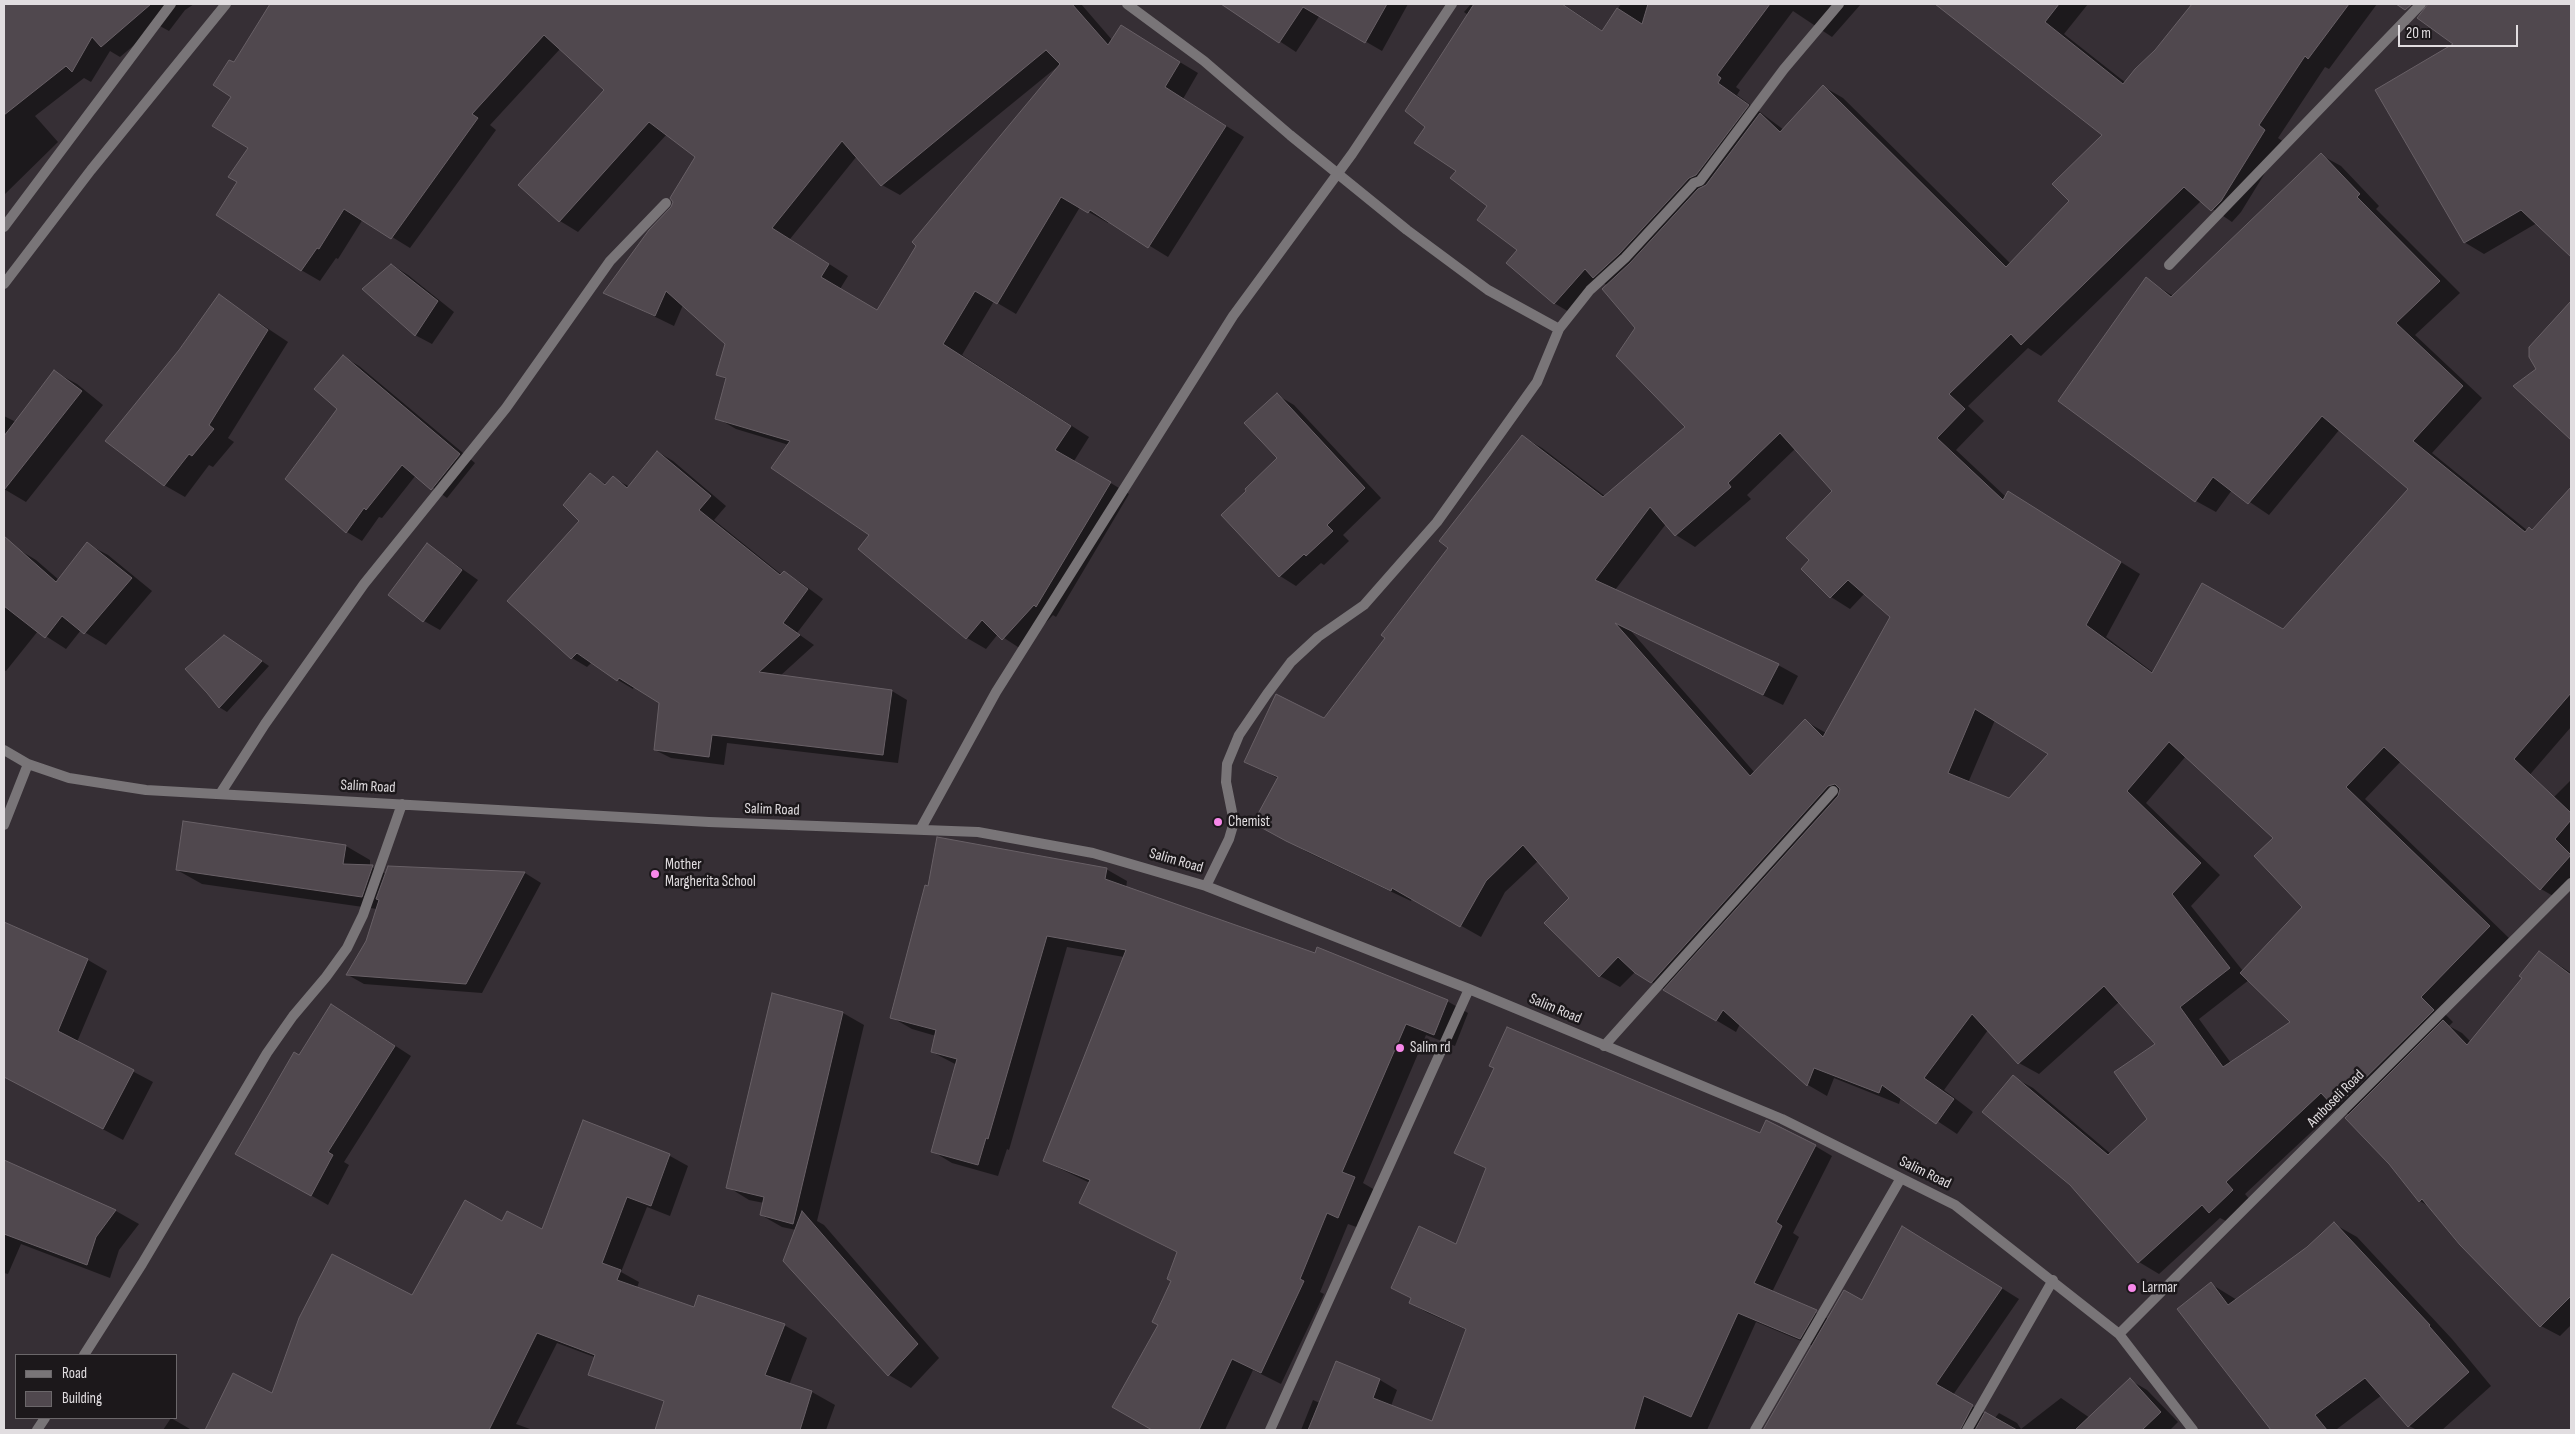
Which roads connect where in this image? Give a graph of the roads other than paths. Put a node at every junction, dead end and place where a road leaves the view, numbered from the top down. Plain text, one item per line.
1 (171, 4) edge
2 (226, 4) edge
3 (1127, 4) edge
4 (1452, 4) edge
5 (1839, 4) edge
6 (2421, 4) edge
7 (1337, 173) junction
8 (666, 203) dead end
9 (4, 227) edge
10 (2169, 265) dead end
11 (4, 284) edge
12 (1559, 329) junction
13 (4, 750) edge
14 (28, 764) junction
15 (1833, 791) dead end
16 (220, 794) junction
17 (402, 804) junction
18 (4, 825) edge
19 (920, 830) junction
20 (2571, 883) edge
21 (1206, 886) junction
22 (1470, 989) junction
23 (1604, 1046) junction
24 (1901, 1178) junction
25 (2053, 1280) junction
26 (2119, 1334) junction
27 (85, 1354) edge
28 (44, 1419) edge
29 (37, 1430) edge
30 (1270, 1430) edge
31 (1755, 1430) edge
32 (1968, 1430) edge
33 (2193, 1430) edge

1 - 9 street
2 - 11 street
3 - 7 street
4 - 7 street
5 - 12 street
6 - 10 street
7 - 12 street
7 - 19 street
8 - 16 street
12 - 21 street
13 - 14 street, Salim Road
14 - 16 street, Salim Road
14 - 18 street
15 - 23 street
16 - 17 street, Salim Road
17 - 19 street, Salim Road
17 - 27 street
19 - 21 street, Salim Road
20 - 26 street, Amboseli Road
21 - 22 street, Salim Road
22 - 23 street, Salim Road
22 - 30 street
23 - 24 street, Salim Road
24 - 25 street, Salim Road
24 - 31 street
25 - 26 street, Salim Road
25 - 32 street
26 - 33 street, Salim Road
28 - 29 street

